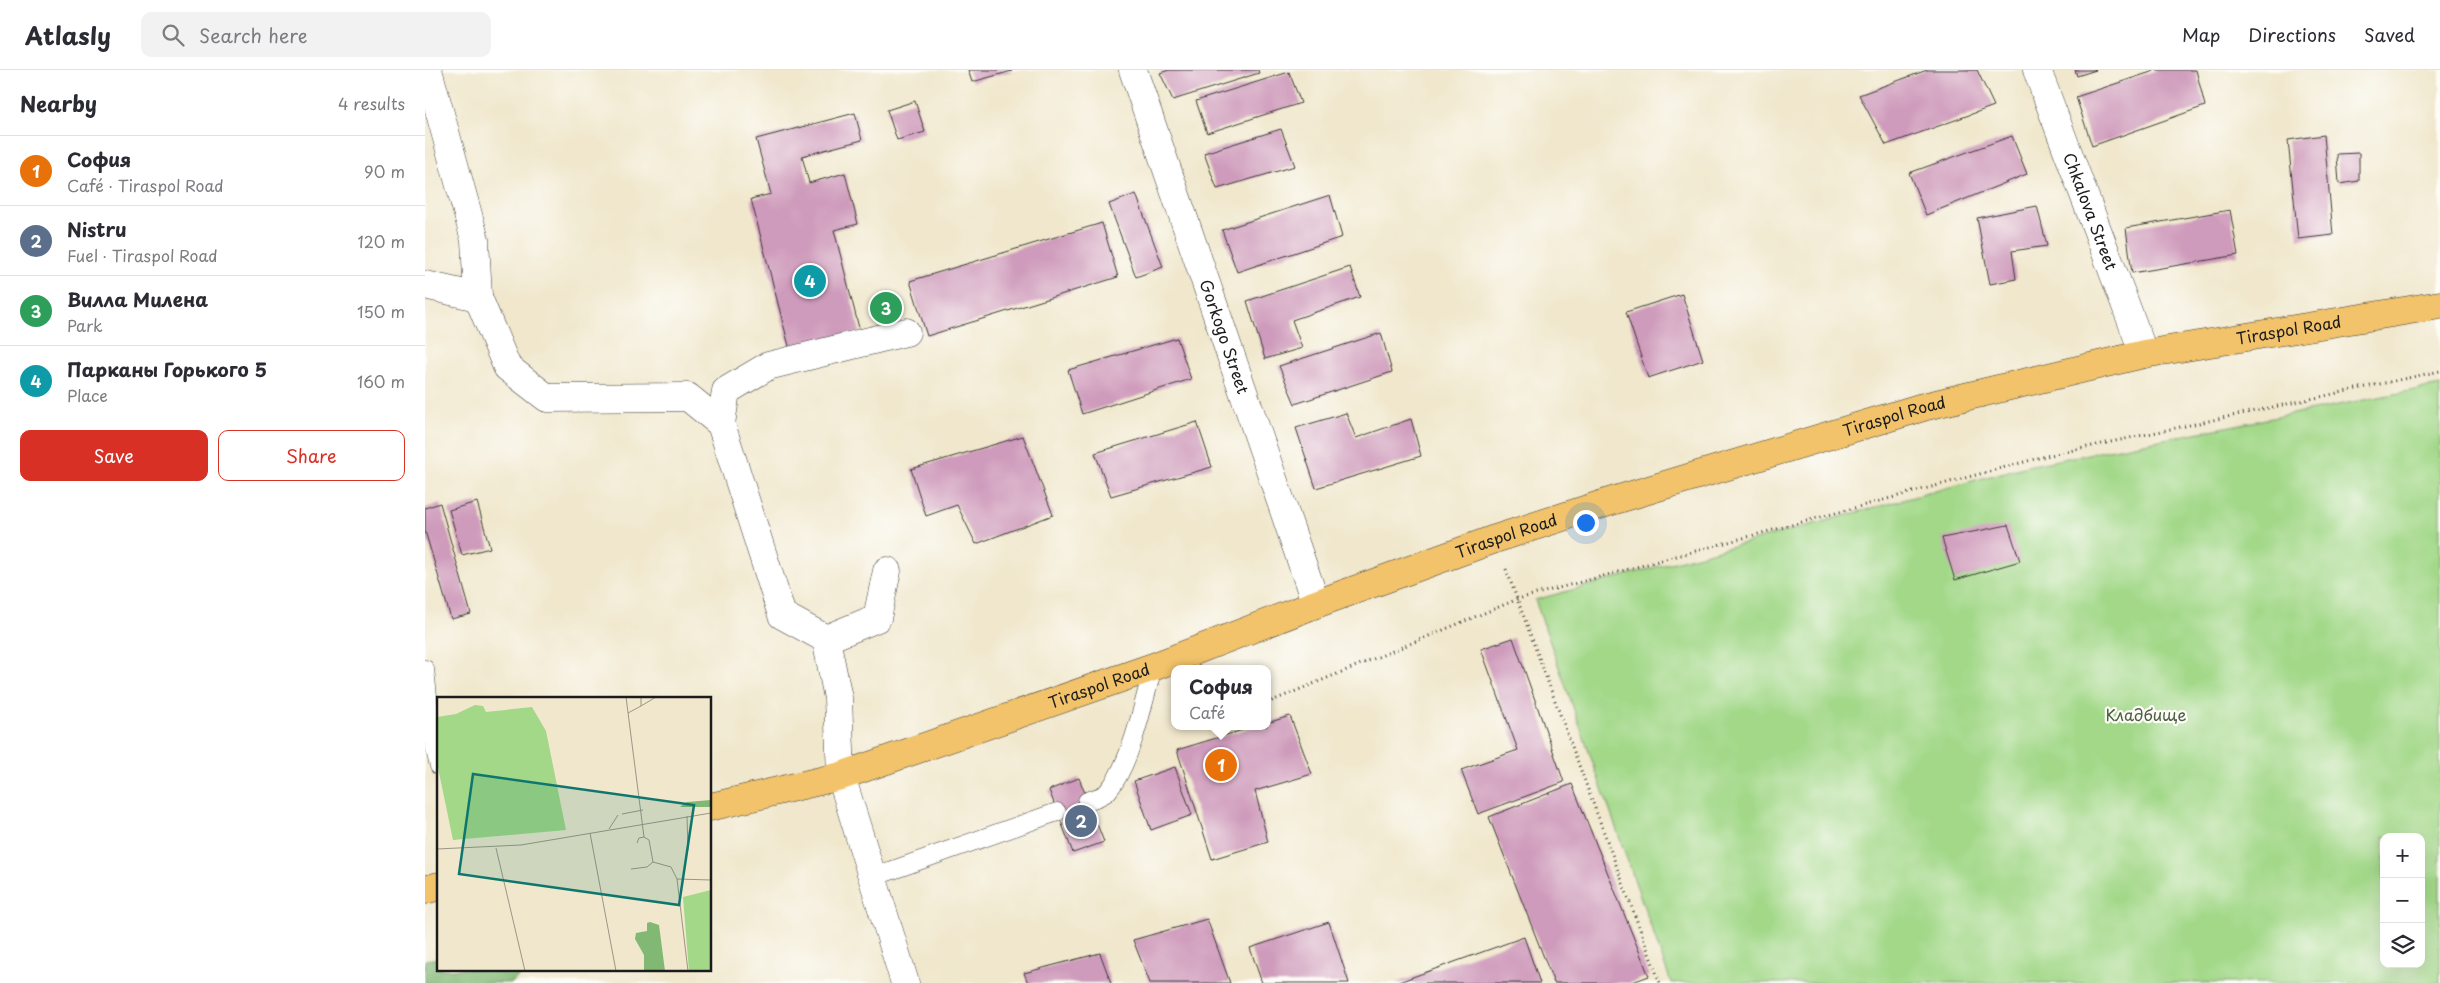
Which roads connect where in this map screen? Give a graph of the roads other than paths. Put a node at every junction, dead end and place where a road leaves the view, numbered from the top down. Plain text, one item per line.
1 (428, 70) edge
2 (1133, 70) edge
3 (2037, 70) edge
4 (425, 285) edge
5 (478, 297) junction
6 (2440, 305) edge
7 (906, 332) dead end
8 (2144, 354) junction
9 (721, 424) junction
10 (887, 571) dead end
11 (1316, 604) junction
12 (826, 640) junction
13 (1153, 666) junction
14 (425, 669) edge
15 (437, 758) edge
16 (841, 776) junction
17 (1087, 801) dead end
18 (711, 807) edge
19 (1057, 812) dead end
20 (873, 877) junction
21 (905, 983) edge

1 - 5 street
2 - 11 street, Gorkogo Street
3 - 8 street, Chkalova Street
4 - 5 street
5 - 9 street
6 - 8 main road, Tiraspol Road
7 - 9 street
8 - 11 main road, Tiraspol Road
9 - 12 street
10 - 12 street
11 - 13 main road, Tiraspol Road
12 - 16 street
13 - 16 main road, Tiraspol Road
13 - 17 lane
14 - 15 lane
16 - 18 main road, Tiraspol Road
16 - 20 street
19 - 20 lane
20 - 21 street

